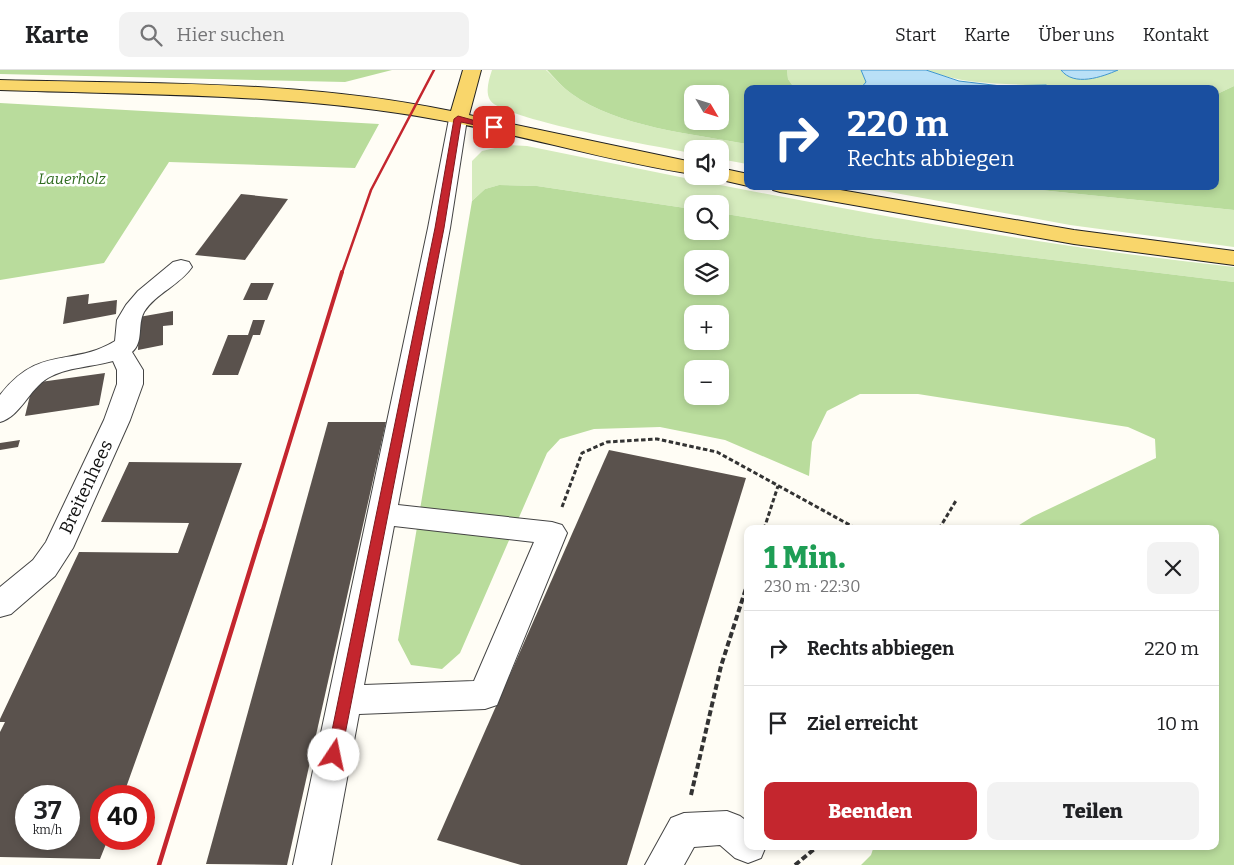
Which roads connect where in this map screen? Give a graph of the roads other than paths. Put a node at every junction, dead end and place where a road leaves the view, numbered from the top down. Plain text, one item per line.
1 (472, 70) edge
2 (0, 85) edge
3 (458, 119) junction
4 (684, 166) edge
5 (729, 176) edge
6 (744, 179) edge
7 (803, 190) edge
8 (1234, 258) edge
9 (181, 267) dead end
10 (120, 350) junction
11 (0, 413) edge
12 (382, 514) junction
13 (0, 604) edge
14 (345, 700) junction
15 (744, 843) edge
16 (753, 850) edge
17 (312, 865) edge
18 (664, 865) edge
19 (760, 865) edge

1 - 3 main road
2 - 3 main road
3 - 4 main road
3 - 12 street
5 - 6 main road
7 - 8 main road
9 - 10 street
10 - 11 street
10 - 13 street, Breitenhees
12 - 14 street
12 - 14 street
14 - 17 street
15 - 18 street
16 - 19 street

